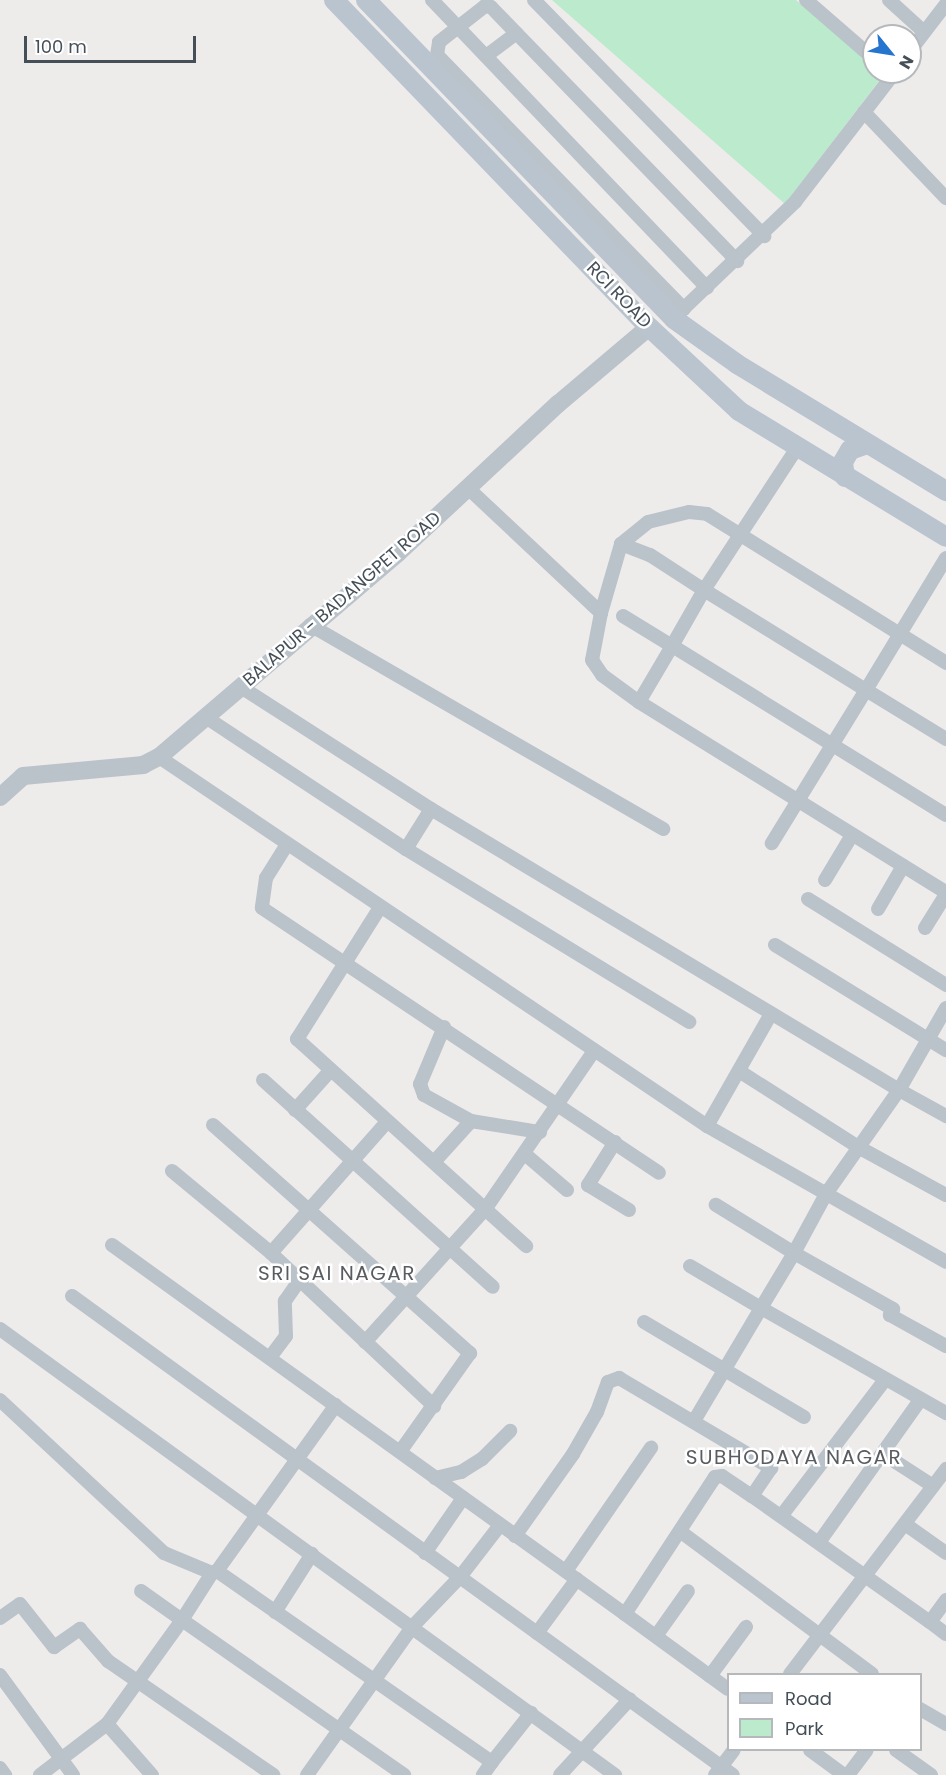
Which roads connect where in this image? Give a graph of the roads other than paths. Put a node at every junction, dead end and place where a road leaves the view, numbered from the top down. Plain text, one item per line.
1 (334, 0) edge
2 (366, 0) edge
3 (432, 0) edge
4 (534, 0) edge
5 (806, 0) edge
6 (889, 0) edge
7 (946, 4) edge
8 (457, 27) junction
9 (924, 32) junction
10 (516, 33) junction
11 (922, 35) edge
12 (862, 49) edge
13 (486, 56) junction
14 (884, 84) edge
15 (864, 112) junction
16 (946, 198) edge
17 (764, 236) junction
18 (737, 261) junction
19 (707, 288) junction
20 (679, 314) junction
21 (649, 327) junction
22 (845, 430) junction
23 (867, 444) junction
24 (797, 448) junction
25 (825, 465) junction
26 (845, 477) junction
27 (469, 489) junction
28 (946, 492) edge
29 (741, 534) junction
30 (946, 537) edge
31 (621, 544) junction
32 (946, 558) edge
33 (704, 590) junction
34 (601, 613) junction
35 (623, 616) dead end
36 (310, 626) junction
37 (899, 634) junction
38 (672, 646) junction
39 (946, 663) edge
40 (241, 687) junction
41 (866, 690) junction
42 (639, 702) junction
43 (207, 718) junction
44 (946, 739) edge
45 (831, 746) junction
46 (159, 757) junction
47 (0, 797) edge
48 (799, 801) junction
49 (431, 810) junction
50 (946, 815) edge
51 (663, 829) dead end
52 (852, 835) junction
53 (772, 843) dead end
54 (286, 846) junction
55 (406, 849) junction
56 (903, 866) junction
57 (825, 880) dead end
58 (946, 893) edge
59 (808, 899) dead end
60 (379, 909) junction
61 (878, 909) dead end
62 (926, 928) dead end
63 (775, 945) dead end
64 (346, 963) junction
65 (946, 985) edge
66 (946, 1008) edge
67 (771, 1014) junction
68 (689, 1022) dead end
69 (444, 1027) junction
70 (929, 1039) junction
71 (946, 1050) edge
72 (594, 1051) junction
73 (330, 1071) junction
74 (739, 1071) junction
75 (263, 1080) dead end
76 (899, 1090) junction
77 (557, 1105) junction
78 (295, 1110) junction
79 (946, 1116) edge
80 (471, 1121) junction
81 (387, 1122) junction
82 (213, 1125) dead end
83 (707, 1126) junction
84 (540, 1132) junction
85 (615, 1142) junction
86 (860, 1148) junction
87 (526, 1155) junction
88 (434, 1162) junction
89 (352, 1164) junction
90 (172, 1171) dead end
91 (658, 1173) dead end
92 (567, 1190) dead end
93 (826, 1194) junction
94 (946, 1195) edge
95 (716, 1205) dead end
96 (486, 1208) junction
97 (311, 1210) junction
98 (629, 1210) dead end
99 (112, 1245) dead end
100 (526, 1246) dead end
101 (449, 1250) junction
102 (271, 1253) junction
103 (794, 1253) junction
104 (946, 1262) edge
105 (690, 1266) dead end
106 (299, 1281) junction
107 (494, 1287) dead end
108 (406, 1295) junction
109 (72, 1296) dead end
110 (761, 1308) junction
111 (644, 1322) dead end
112 (0, 1330) edge
113 (365, 1342) junction
114 (946, 1346) edge
115 (271, 1356) junction
116 (726, 1368) junction
117 (885, 1380) junction
118 (921, 1399) junction
119 (0, 1400) edge
120 (336, 1405) junction
121 (434, 1406) junction
122 (946, 1413) edge
123 (804, 1417) dead end
124 (694, 1421) junction
125 (510, 1431) dead end
126 (651, 1448) dead end
127 (400, 1452) junction
128 (885, 1455) junction
129 (298, 1460) junction
130 (946, 1469) edge
131 (435, 1478) junction
132 (933, 1486) junction
133 (752, 1496) junction
134 (463, 1498) junction
135 (258, 1514) junction
136 (782, 1515) junction
137 (905, 1524) junction
138 (500, 1525) junction
139 (681, 1532) junction
140 (515, 1536) junction
141 (820, 1541) junction
142 (425, 1553) junction
143 (946, 1553) edge
144 (312, 1554) junction
145 (214, 1572) junction
146 (867, 1574) junction
147 (571, 1575) junction
148 (460, 1577) junction
149 (141, 1591) dead end
150 (688, 1591) dead end
151 (946, 1600) edge
152 (275, 1612) junction
153 (625, 1614) junction
154 (0, 1618) edge
155 (182, 1620) junction
156 (930, 1622) junction
157 (413, 1626) junction
158 (746, 1627) dead end
159 (537, 1633) junction
160 (822, 1634) junction
161 (946, 1634) edge
162 (656, 1636) junction
163 (791, 1673) edge
164 (871, 1673) edge
165 (0, 1675) edge
166 (710, 1676) junction
167 (373, 1680) junction
168 (139, 1681) junction
169 (727, 1688) edge
170 (630, 1700) junction
171 (922, 1710) edge
172 (531, 1713) junction
173 (107, 1724) junction
174 (946, 1724) edge
175 (338, 1730) junction
176 (733, 1751) edge
177 (813, 1751) edge
178 (866, 1751) edge
179 (899, 1751) edge
180 (582, 1752) junction
181 (64, 1759) junction
182 (492, 1762) junction
183 (0, 1768) edge
184 (718, 1771) edge
185 (5, 1775) edge
186 (40, 1775) edge
187 (73, 1775) edge
188 (152, 1775) edge
189 (273, 1775) edge
190 (307, 1775) edge
191 (404, 1775) edge
192 (483, 1775) edge
193 (560, 1775) edge
194 (615, 1775) edge
195 (733, 1775) edge
196 (844, 1775) edge
197 (848, 1775) edge
198 (931, 1775) edge

1 - 21 main road, RCI ROAD
2 - 20 main road
3 - 8 street
4 - 17 street
5 - 12 street
6 - 9 street
7 - 9 street
8 - 10 street
8 - 13 street
8 - 20 street
9 - 11 street
10 - 13 street
10 - 18 street
13 - 19 street
14 - 15 street
15 - 16 street
15 - 17 street
17 - 18 street
18 - 19 street
19 - 20 street
20 - 22 main road
21 - 24 main road, RCI ROAD
21 - 27 street, BALAPUR - BADANGPET ROAD
22 - 23 main road
22 - 25 main road
23 - 26 main road
23 - 28 main road
24 - 25 main road, RCI ROAD
24 - 29 street
25 - 26 main road, RCI ROAD
26 - 30 main road, RCI ROAD
27 - 34 street
27 - 36 street, BALAPUR - BADANGPET ROAD
29 - 31 street
29 - 33 street
29 - 37 street
31 - 33 street
31 - 34 street
32 - 37 street
33 - 38 street
33 - 41 street
34 - 42 street
35 - 38 street
36 - 40 street, BALAPUR - BADANGPET ROAD
36 - 51 street
37 - 39 street
37 - 41 street
38 - 42 street
38 - 45 street
40 - 43 street, BALAPUR - BADANGPET ROAD
40 - 49 street
41 - 44 street
41 - 45 street
42 - 48 street
43 - 46 street, BALAPUR - BADANGPET ROAD
43 - 55 street
45 - 48 street
45 - 50 street
46 - 47 street, BALAPUR - BADANGPET ROAD
46 - 54 street
48 - 52 street
48 - 53 street
49 - 55 street
49 - 67 street
52 - 56 street
52 - 57 street
54 - 60 street
54 - 64 street
55 - 68 street
56 - 58 street
56 - 61 street
58 - 62 street
59 - 65 street
60 - 64 street
60 - 72 street
63 - 70 street
64 - 69 street
64 - 73 street
66 - 70 street
67 - 74 street
67 - 76 street
69 - 77 street
69 - 80 street
70 - 71 street
70 - 76 street
72 - 77 street
72 - 83 street
73 - 78 street
73 - 81 street
74 - 83 street
74 - 86 street
75 - 78 street
76 - 79 street
76 - 86 street
77 - 84 street
77 - 85 street
78 - 89 street
80 - 84 street
80 - 88 street
81 - 88 street
81 - 89 street
82 - 97 street
83 - 93 street
84 - 87 street
85 - 91 street
85 - 98 street
86 - 93 street
86 - 94 street
87 - 92 street
87 - 96 street
88 - 96 street
89 - 97 street
89 - 101 street
90 - 102 street
93 - 103 street
93 - 104 street
95 - 103 street
96 - 100 street
96 - 101 street
97 - 102 street
97 - 108 street
99 - 115 street
101 - 107 street
101 - 108 street
102 - 106 street
103 - 110 street
103 - 114 street
105 - 110 street
106 - 113 street
106 - 115 street
108 - 113 street
108 - 121 street
109 - 129 street
110 - 116 street
110 - 117 street
111 - 116 street
112 - 135 street
113 - 121 street
115 - 120 street
116 - 123 street
116 - 124 street
117 - 118 street
117 - 136 street
118 - 122 street
118 - 128 street
119 - 145 street
120 - 127 street
120 - 129 street
121 - 127 street
124 - 133 street
124 - 140 street
125 - 131 street
126 - 147 street
127 - 131 street
128 - 132 street
128 - 141 street
129 - 135 street
129 - 142 street
130 - 132 street
131 - 134 street
132 - 137 street
133 - 136 street
133 - 139 street
134 - 138 street
134 - 142 street
135 - 144 street
135 - 145 street
136 - 141 street
137 - 143 street
137 - 146 street
138 - 140 street
138 - 148 street
139 - 153 street
139 - 160 street
140 - 147 street
141 - 146 street
142 - 148 street
144 - 152 street
144 - 157 street
145 - 152 street
145 - 155 street
146 - 156 street
146 - 160 street
147 - 153 street
147 - 159 street
148 - 157 street
148 - 159 street
149 - 155 street
150 - 162 street
151 - 156 street
152 - 167 street
153 - 162 street
154 - 168 street
155 - 168 street
155 - 175 street
156 - 161 street
157 - 167 street
157 - 172 street
158 - 166 street
159 - 170 street
160 - 163 street
160 - 164 street
162 - 166 street
165 - 181 street
166 - 169 street
167 - 175 street
167 - 182 street
168 - 173 street
168 - 189 street
170 - 180 street
170 - 184 street
171 - 174 street
172 - 180 street
172 - 182 street
173 - 181 street
173 - 188 street
175 - 190 street
175 - 191 street
176 - 184 street
177 - 196 street
178 - 197 street
179 - 198 street
180 - 193 street
180 - 194 street
181 - 186 street
181 - 187 street
182 - 192 street
183 - 185 street
184 - 195 street

